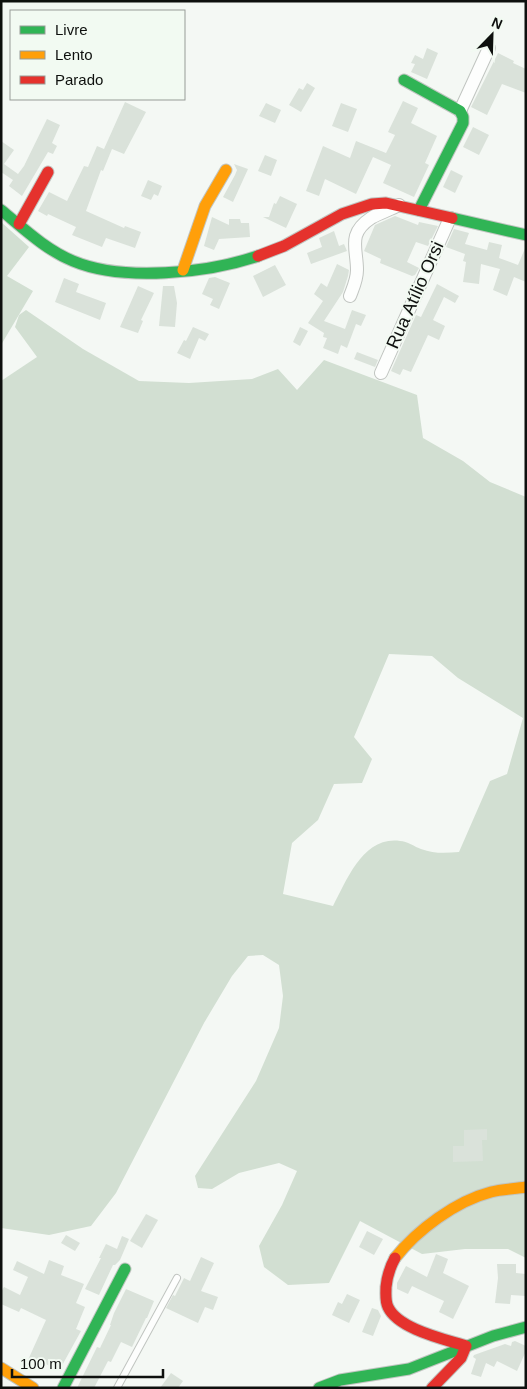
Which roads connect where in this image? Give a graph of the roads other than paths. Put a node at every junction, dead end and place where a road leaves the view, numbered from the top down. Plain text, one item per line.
1 (489, 48) dead end
2 (404, 80) dead end
3 (460, 111) junction
4 (226, 170) dead end
5 (48, 172) dead end
6 (399, 205) junction
7 (1, 210) edge
8 (419, 210) junction
9 (450, 218) junction
10 (19, 224) junction
11 (526, 235) edge
12 (183, 270) junction
13 (350, 296) dead end
14 (381, 373) dead end
15 (526, 1187) edge
16 (125, 1269) dead end
17 (177, 1278) dead end
18 (526, 1327) edge
19 (466, 1346) junction
20 (1, 1368) edge
21 (338, 1384) edge
22 (33, 1388) edge
23 (63, 1388) edge
24 (117, 1388) edge
25 (319, 1388) edge
26 (432, 1388) edge

1 - 3 street
2 - 3 street
3 - 8 street
4 - 12 street
5 - 10 street
6 - 8 street
6 - 12 street
6 - 13 street
7 - 10 street
8 - 9 street
9 - 11 street
9 - 14 street, Rua Atílio Orsi
10 - 12 street
15 - 19 street
16 - 23 street
17 - 24 lane
18 - 19 street
19 - 21 street
19 - 26 street
20 - 22 street
21 - 25 street

